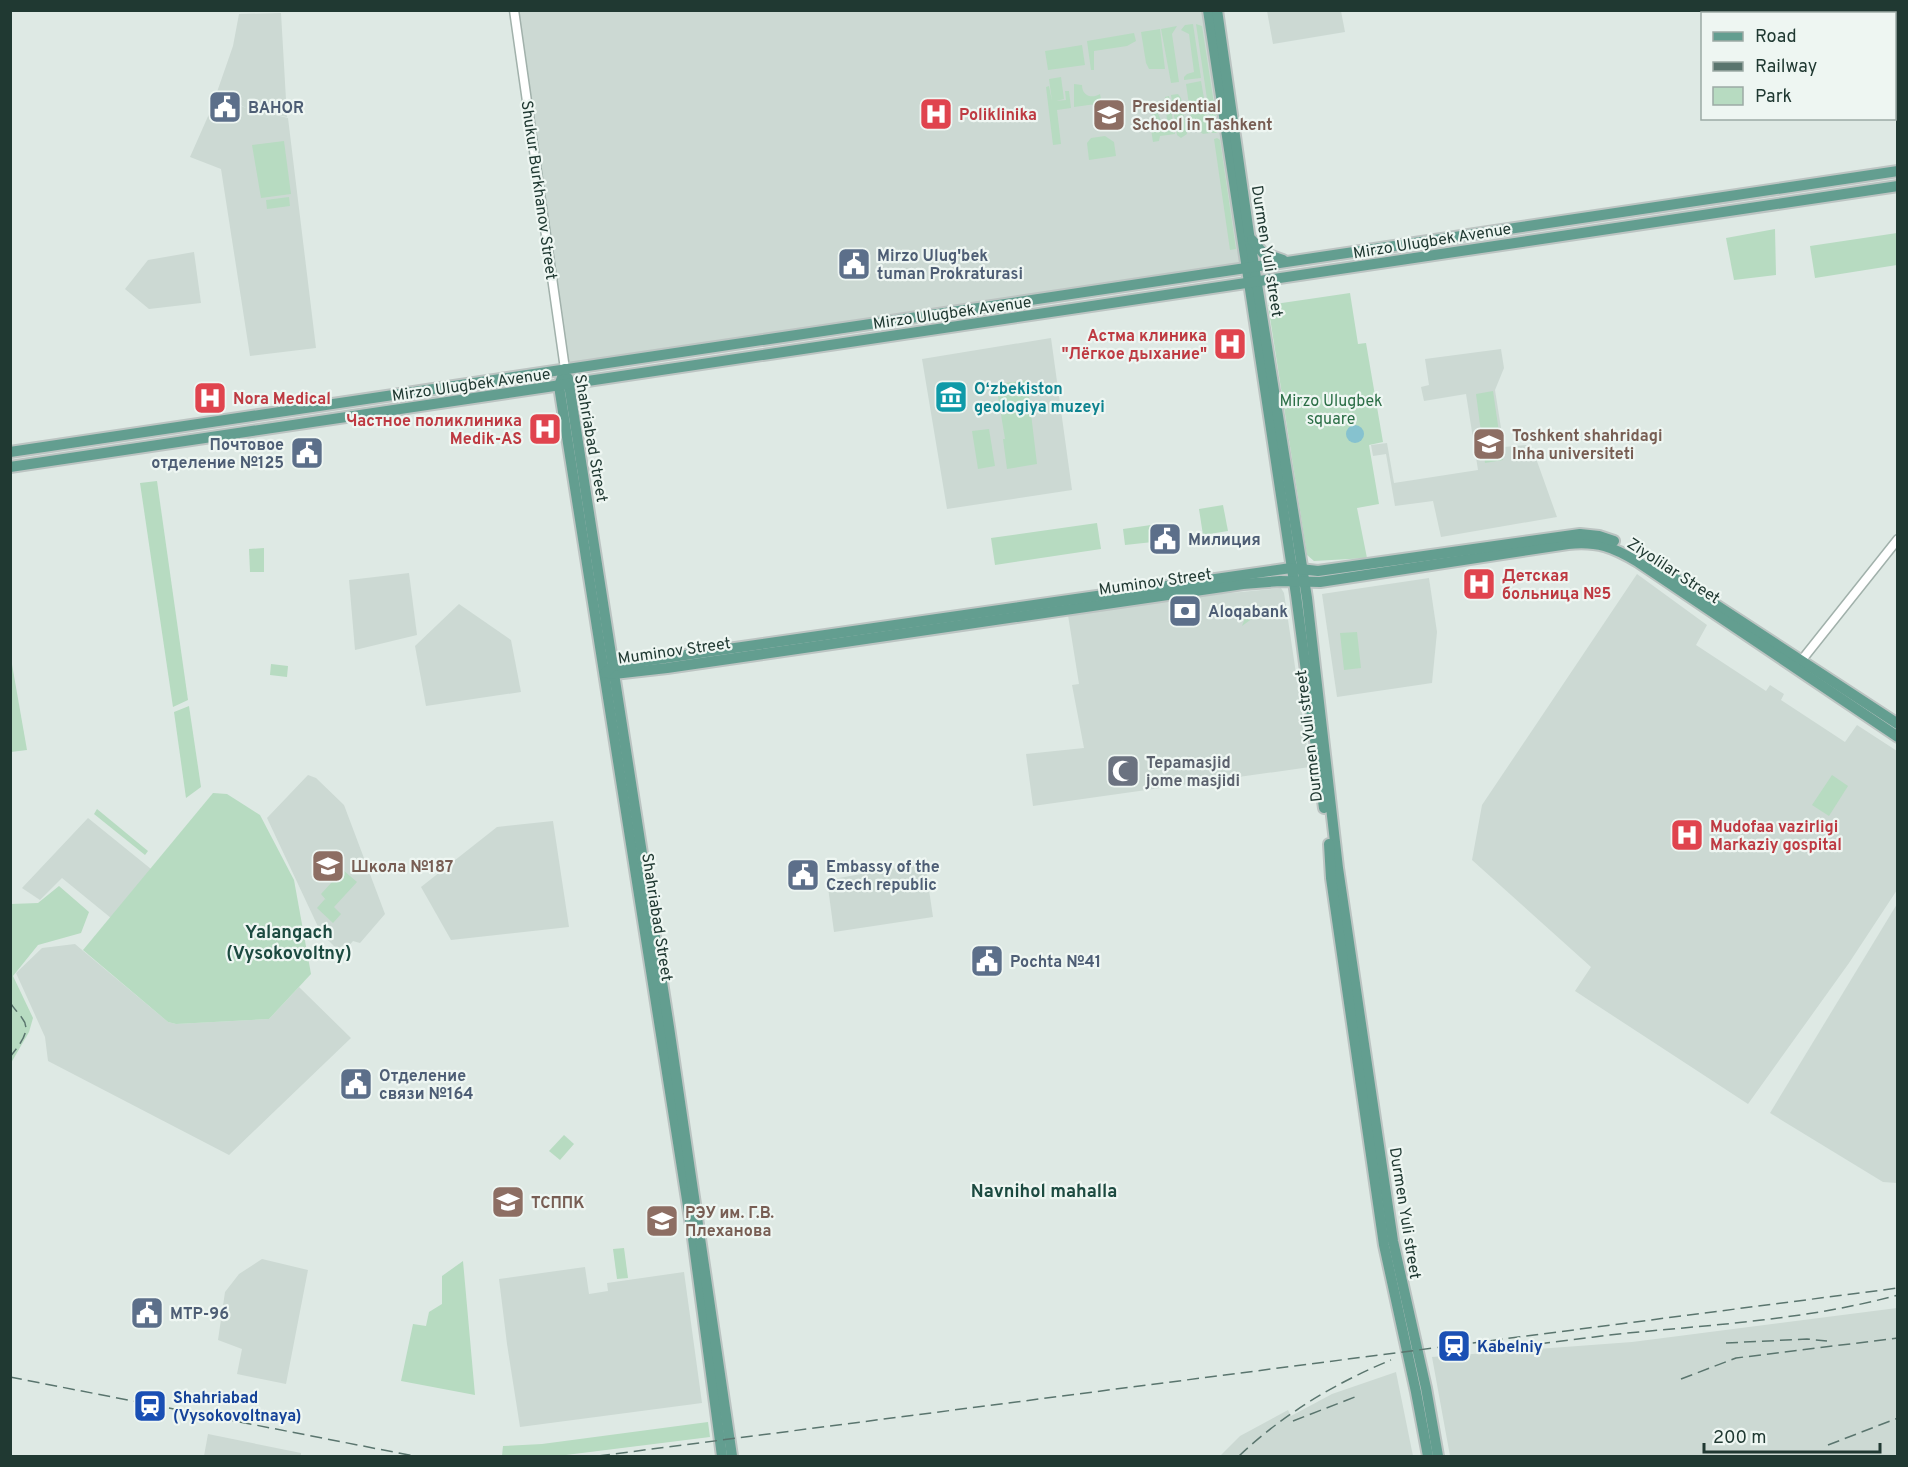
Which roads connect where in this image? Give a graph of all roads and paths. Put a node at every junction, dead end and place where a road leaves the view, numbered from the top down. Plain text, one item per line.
1 (514, 10) edge
2 (1208, 10) edge
3 (1217, 10) edge
4 (1898, 171) edge
5 (1898, 186) edge
6 (1759, 191) junction
7 (1762, 206) junction
8 (1249, 234) junction
9 (1290, 261) junction
10 (1250, 267) junction
11 (1252, 282) junction
12 (992, 305) junction
13 (994, 321) junction
14 (818, 331) junction
15 (820, 347) junction
16 (565, 369) junction
17 (564, 385) junction
18 (99, 438) junction
19 (10, 452) edge
20 (101, 454) junction
21 (10, 467) edge
22 (1898, 539) edge
23 (1297, 569) junction
24 (1299, 582) junction
25 (1726, 617) junction
26 (1801, 661) junction
27 (611, 671) junction
28 (1898, 724) edge
29 (1898, 737) edge
30 (1373, 1132) junction
31 (722, 1456) edge
32 (732, 1456) edge
33 (1428, 1456) edge
34 (1438, 1456) edge

1 - 16 street, Shukur Burkhanov Street
2 - 10 main road, Durmen Yuli street
3 - 8 main road, Durmen Yuli street
4 - 6 main road, Mirzo Ulugbek Avenue
5 - 7 main road, Mirzo Ulugbek Avenue
6 - 7 main road
6 - 9 main road, Mirzo Ulugbek Avenue
7 - 11 main road, Mirzo Ulugbek Avenue
8 - 9 main road
8 - 10 main road, Durmen Yuli street
9 - 10 main road, Mirzo Ulugbek Avenue
10 - 11 main road, Durmen Yuli street
10 - 12 main road, Mirzo Ulugbek Avenue
11 - 13 main road, Mirzo Ulugbek Avenue
11 - 23 main road, Durmen Yuli street
12 - 13 main road
12 - 14 main road, Mirzo Ulugbek Avenue
13 - 15 main road, Mirzo Ulugbek Avenue
14 - 15 main road
14 - 16 main road, Mirzo Ulugbek Avenue
15 - 17 main road, Mirzo Ulugbek Avenue
16 - 17 main road, Shahriabad Street
16 - 18 main road, Mirzo Ulugbek Avenue
17 - 20 main road, Mirzo Ulugbek Avenue
17 - 27 main road, Shahriabad Street
18 - 19 main road, Mirzo Ulugbek Avenue
18 - 20 main road
20 - 21 main road, Mirzo Ulugbek Avenue
22 - 26 street
23 - 24 main road, Durmen Yuli street
23 - 25 main road, Ziyolilar Street
23 - 27 main road, Muminov Street
24 - 25 main road, Ziyolilar Street
24 - 27 main road, Muminov Street
24 - 30 main road, Durmen Yuli street
25 - 26 main road, Ziyolilar Street
25 - 29 main road, Ziyolilar Street
26 - 28 main road, Ziyolilar Street
27 - 31 main road, Shahriabad Street
27 - 32 main road, Shahriabad Street
30 - 33 main road, Durmen Yuli street
30 - 34 main road, Durmen Yuli street

